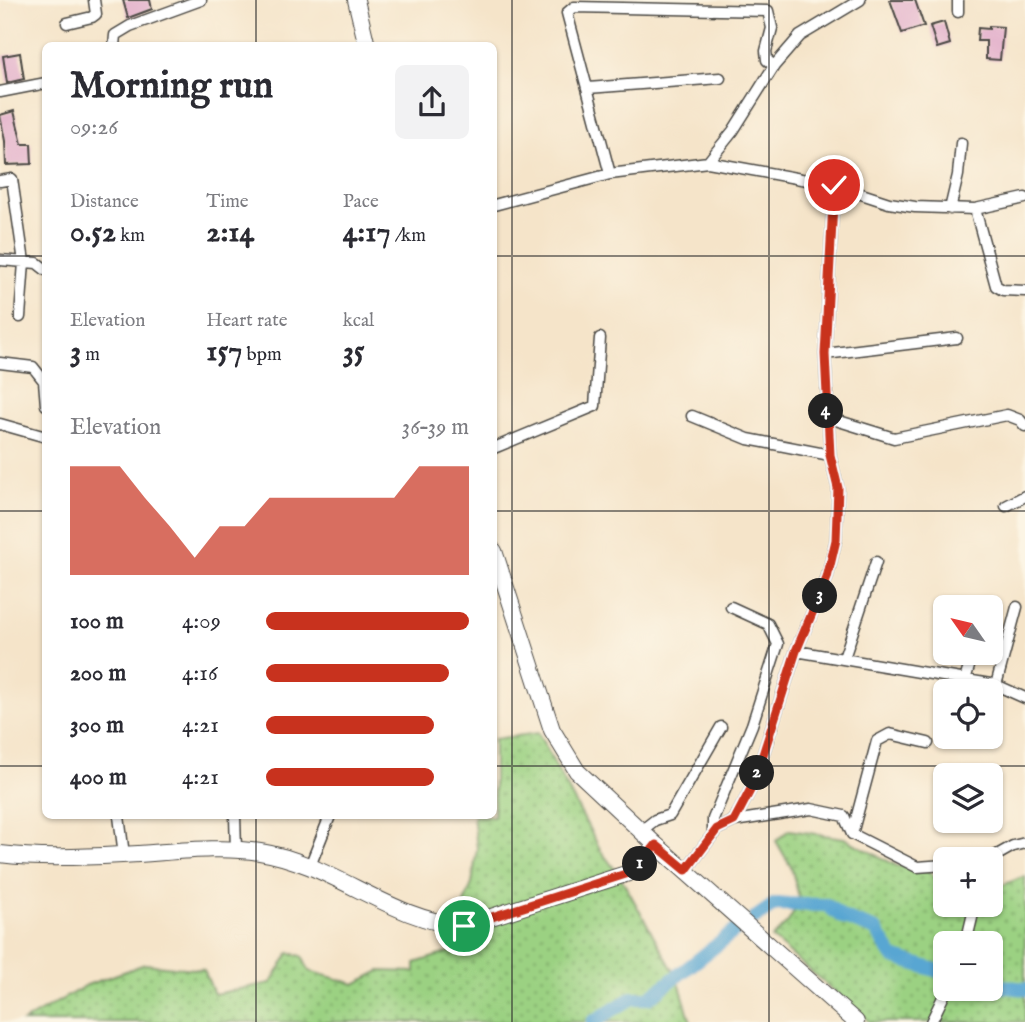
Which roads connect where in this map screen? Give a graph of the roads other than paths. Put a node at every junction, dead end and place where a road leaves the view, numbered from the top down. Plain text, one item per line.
1 (94, 0) edge
2 (201, 0) edge
3 (356, 0) edge
4 (860, 0) edge
5 (958, 0) edge
6 (958, 12) dead end
7 (67, 23) dead end
8 (115, 42) edge
9 (366, 42) edge
10 (774, 65) junction
11 (720, 78) dead end
12 (42, 84) edge
13 (588, 88) junction
14 (0, 92) edge
15 (961, 143) dead end
16 (708, 162) junction
17 (610, 174) junction
18 (0, 181) edge
19 (834, 185) junction
20 (1025, 198) edge
21 (497, 204) edge
22 (950, 209) junction
23 (975, 209) junction
24 (0, 260) edge
25 (24, 262) junction
26 (42, 267) edge
27 (1025, 290) edge
28 (20, 317) dead end
29 (600, 338) dead end
30 (957, 338) dead end
31 (825, 354) junction
32 (0, 363) edge
33 (42, 378) edge
34 (692, 416) dead end
35 (826, 417) junction
36 (1023, 422) edge
37 (0, 424) edge
38 (42, 436) edge
39 (497, 447) edge
40 (830, 455) junction
41 (1025, 496) edge
42 (1006, 506) dead end
43 (497, 560) edge
44 (876, 562) dead end
45 (732, 607) dead end
46 (1017, 607) dead end
47 (796, 651) junction
48 (844, 658) junction
49 (960, 679) edge
50 (998, 679) edge
51 (1003, 688) edge
52 (1025, 698) edge
53 (721, 727) dead end
54 (928, 743) dead end
55 (119, 819) edge
56 (235, 819) edge
57 (329, 819) edge
58 (734, 821) junction
59 (640, 831) junction
60 (852, 834) junction
61 (713, 835) junction
62 (1025, 843) edge
63 (656, 845) junction
64 (236, 850) junction
65 (1003, 852) edge
66 (0, 854) edge
67 (124, 855) junction
68 (310, 866) junction
69 (933, 866) edge
70 (686, 870) junction
71 (942, 1001) edge
72 (856, 1022) edge
73 (932, 1022) edge

1 - 7 street
2 - 8 street
3 - 9 street
4 - 10 street
5 - 6 street
10 - 13 street
10 - 16 street
11 - 13 street
12 - 14 street
13 - 17 street
15 - 22 street
16 - 17 street
16 - 19 street
17 - 21 street
18 - 25 street
19 - 22 street
19 - 31 street
20 - 23 street
22 - 23 street
23 - 27 street
24 - 25 street
25 - 26 street
25 - 28 street
29 - 39 street
30 - 31 street
31 - 35 street
32 - 33 street
34 - 40 street
35 - 36 street
35 - 40 street
37 - 38 street
40 - 47 street
41 - 42 street
43 - 59 street
44 - 48 street
45 - 61 street
46 - 50 street
47 - 48 street
47 - 58 street
48 - 49 street
51 - 52 street
53 - 59 street
54 - 60 street
55 - 67 street
56 - 64 street
57 - 68 street
58 - 60 street
58 - 61 street
59 - 63 street
60 - 69 street
61 - 70 street
62 - 65 street
63 - 68 street
63 - 70 street
64 - 67 street
64 - 68 street
66 - 67 street
70 - 72 street
71 - 73 street

